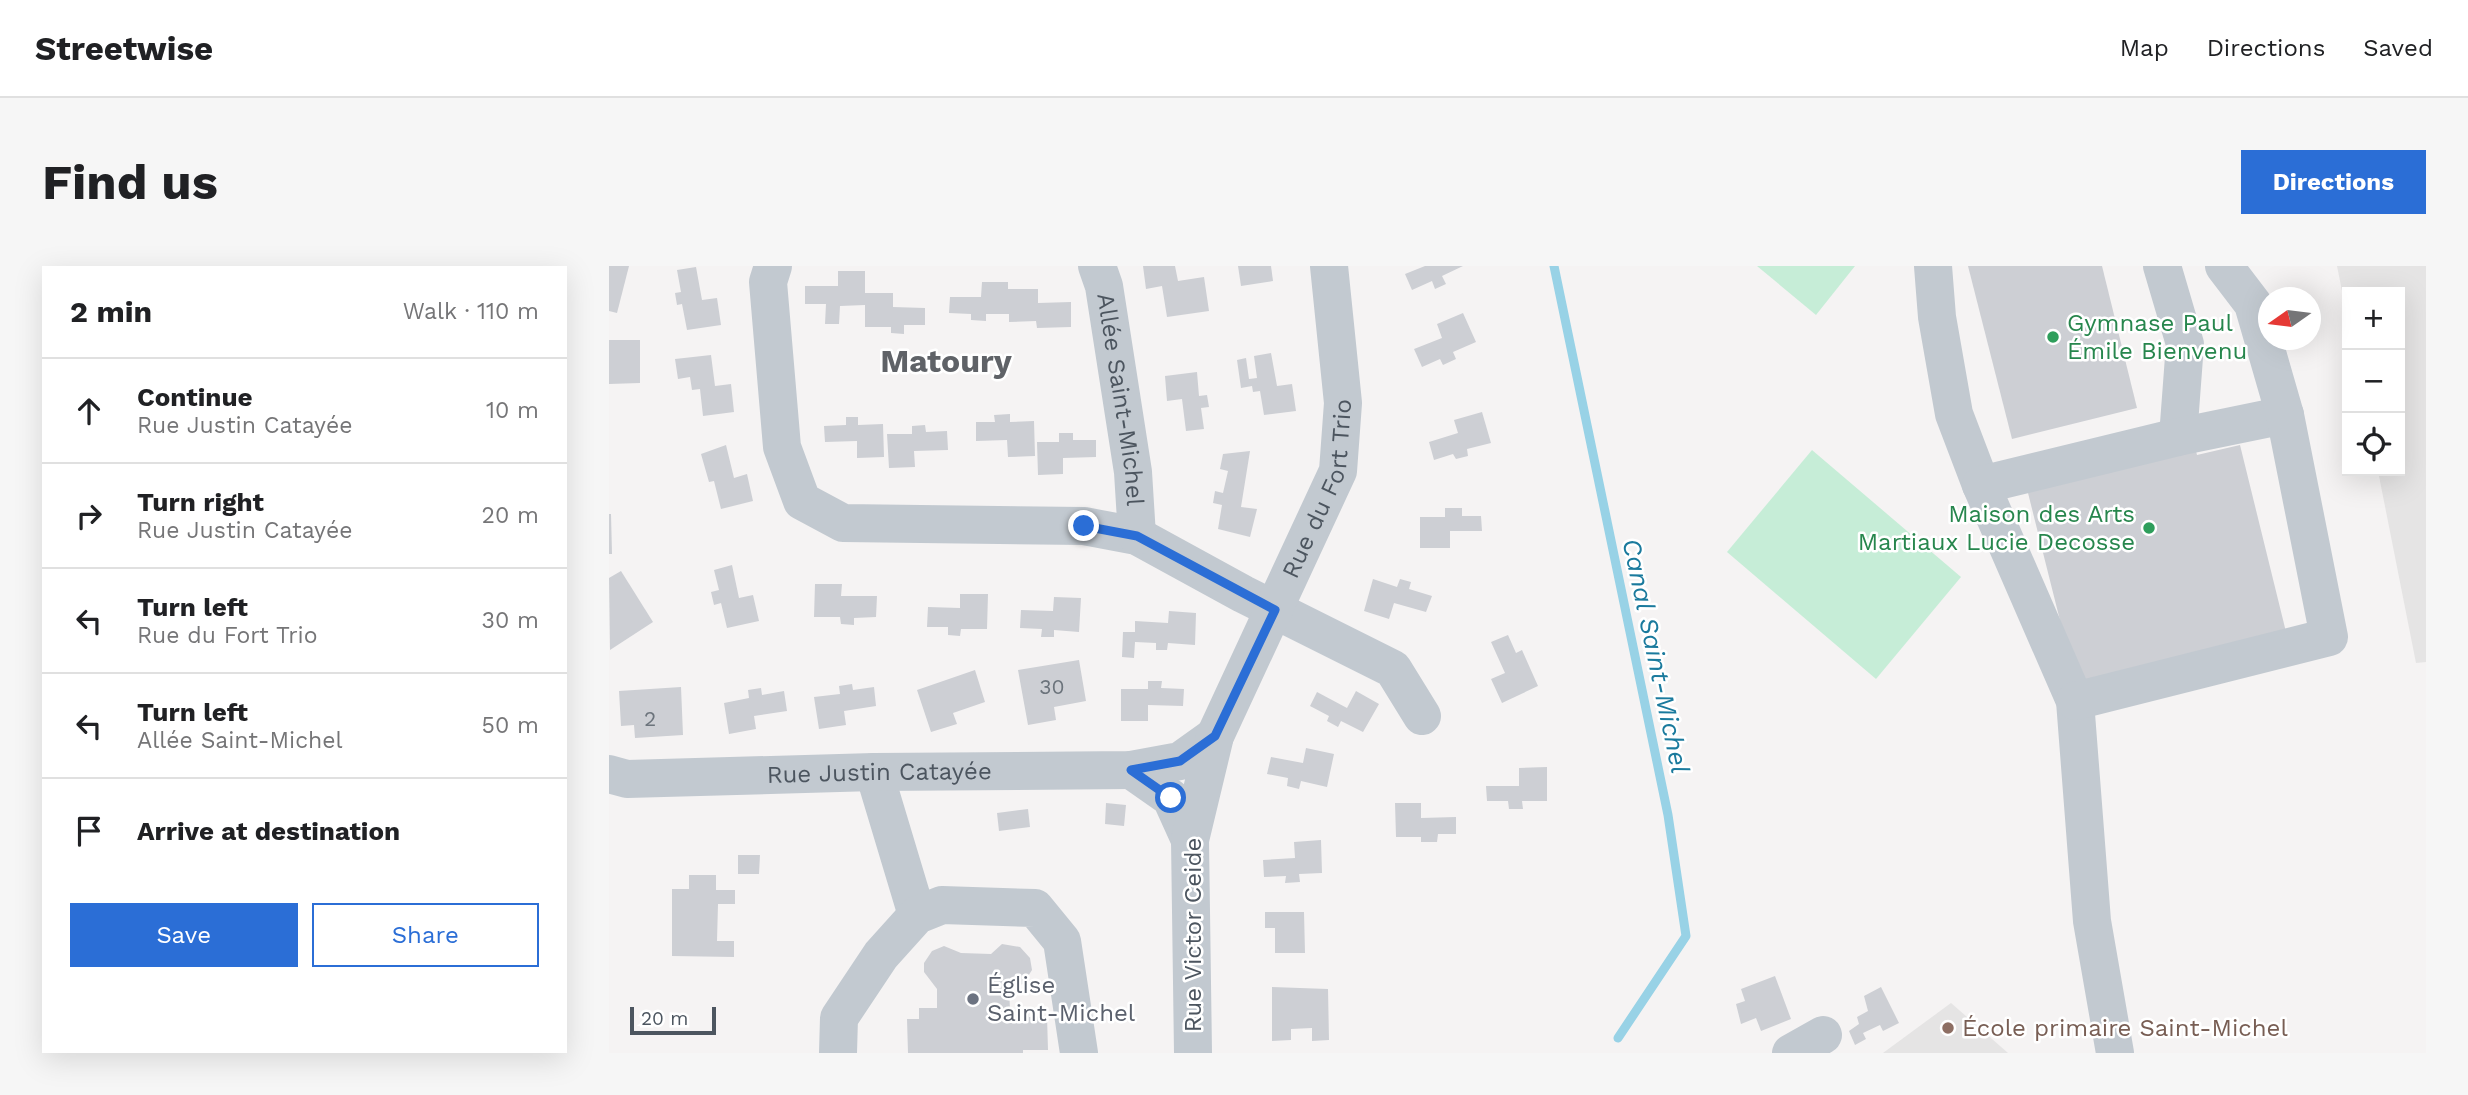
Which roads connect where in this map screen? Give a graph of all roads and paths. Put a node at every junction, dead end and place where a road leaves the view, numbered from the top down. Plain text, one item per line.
1 (773, 266) edge
2 (1097, 266) edge
3 (1329, 266) edge
4 (1933, 266) edge
5 (2162, 266) edge
6 (2224, 266) edge
7 (2285, 415) junction
8 (2178, 437) junction
9 (1981, 485) junction
10 (1137, 536) junction
11 (1275, 610) junction
12 (2075, 701) junction
13 (1422, 716) dead end
14 (1215, 736) junction
15 (1131, 770) junction
16 (874, 772) junction
17 (615, 784) edge
18 (1190, 840) junction
19 (917, 915) junction
20 (838, 1053) edge
21 (1079, 1053) edge
22 (1193, 1053) edge
23 (2115, 1053) edge

1 - 10 street, Allée Saint-Michel
2 - 10 street, Allée Saint-Michel
3 - 11 street, Rue du Fort Trio
4 - 9 street
5 - 8 street
6 - 7 street
7 - 8 street
7 - 12 street
8 - 9 street
9 - 12 street
10 - 11 street, Allée Saint-Michel
11 - 13 street, Allée Saint-Michel
11 - 14 street, Rue du Fort Trio
12 - 23 street
14 - 15 street, Rue Justin Catayée
14 - 18 street, Rue Victor Ceide
15 - 16 street, Rue Justin Catayée
15 - 18 street
16 - 17 street, Rue Justin Catayée
16 - 19 street
18 - 22 street, Rue Victor Ceide
19 - 20 street
19 - 21 street

